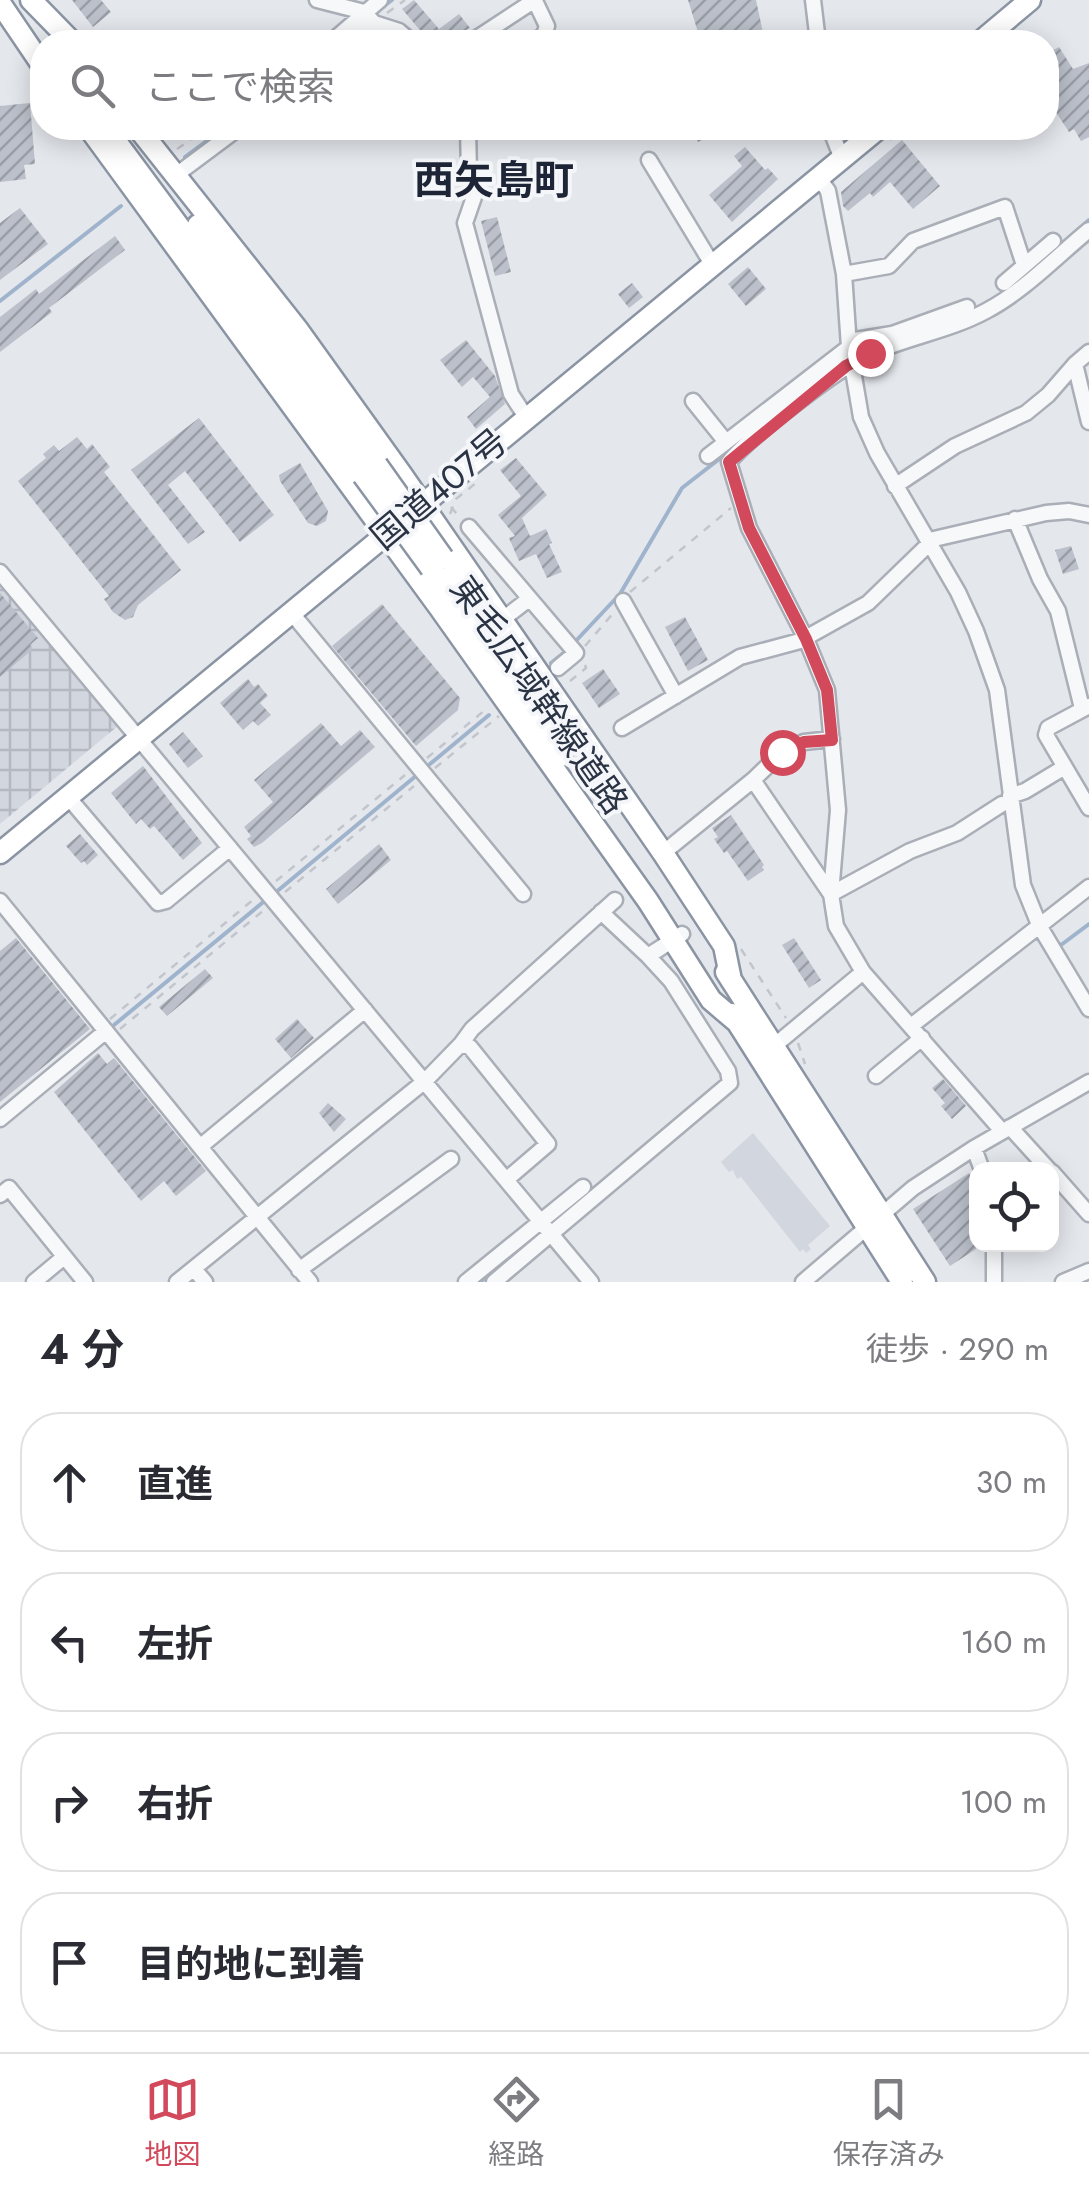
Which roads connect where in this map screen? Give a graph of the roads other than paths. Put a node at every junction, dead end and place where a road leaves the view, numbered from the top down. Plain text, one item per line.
1 (28, 0) edge
2 (317, 0) edge
3 (380, 0) edge
4 (535, 0) edge
5 (813, 0) edge
6 (1030, 0) edge
7 (2, 1) edge
8 (368, 16) junction
9 (50, 30) edge
10 (59, 30) edge
11 (354, 30) edge
12 (397, 30) edge
13 (489, 30) edge
14 (546, 30) edge
15 (817, 30) edge
16 (994, 30) edge
17 (30, 32) edge
18 (30, 46) edge
19 (98, 140) edge
20 (115, 140) edge
21 (133, 140) edge
22 (148, 140) edge
23 (223, 140) edge
24 (468, 140) edge
25 (835, 140) edge
26 (876, 140) edge
27 (842, 159) junction
28 (650, 160) dead end
29 (176, 175) junction
30 (819, 178) junction
31 (1089, 230) edge
32 (1054, 241) dead end
33 (712, 264) junction
34 (1024, 266) junction
35 (844, 274) junction
36 (1004, 283) dead end
37 (967, 307) dead end
38 (849, 344) junction
39 (1089, 352) edge
40 (852, 363) junction
41 (1075, 364) junction
42 (693, 401) dead end
43 (526, 417) junction
44 (1089, 422) edge
45 (726, 442) junction
46 (708, 456) dead end
47 (370, 470) junction
48 (895, 486) junction
49 (422, 503) junction
50 (1089, 515) edge
51 (1015, 519) junction
52 (469, 528) dead end
53 (386, 534) junction
54 (927, 542) junction
55 (437, 563) junction
56 (0, 572) edge
57 (529, 599) junction
58 (623, 601) dead end
59 (290, 612) junction
60 (503, 619) junction
61 (806, 639) junction
62 (558, 668) dead end
63 (676, 696) junction
64 (1086, 707) edge
65 (622, 728) dead end
66 (140, 738) junction
67 (832, 740) junction
68 (1063, 768) junction
69 (754, 780) junction
70 (68, 797) junction
71 (1010, 799) junction
72 (1089, 808) edge
73 (230, 848) junction
74 (664, 852) junction
75 (0, 853) edge
76 (1089, 887) edge
77 (523, 894) dead end
78 (830, 894) junction
79 (615, 900) dead end
80 (0, 901) edge
81 (601, 912) junction
82 (1040, 927) junction
83 (677, 936) junction
84 (648, 956) junction
85 (863, 972) junction
86 (731, 980) junction
87 (1089, 1009) edge
88 (365, 1010) junction
89 (911, 1026) junction
90 (111, 1027) junction
91 (922, 1038) junction
92 (462, 1044) junction
93 (774, 1046) junction
94 (876, 1076) dead end
95 (424, 1081) junction
96 (1089, 1082) edge
97 (0, 1118) edge
98 (1006, 1129) junction
99 (201, 1146) junction
100 (974, 1148) junction
101 (452, 1160) dead end
102 (979, 1162) edge
103 (1041, 1162) edge
104 (506, 1180) junction
105 (1059, 1181) edge
106 (582, 1187) dead end
107 (0, 1196) edge
108 (1089, 1214) edge
109 (258, 1216) junction
110 (875, 1218) junction
111 (540, 1221) junction
112 (552, 1235) junction
113 (994, 1252) edge
114 (64, 1257) junction
115 (194, 1269) junction
116 (1089, 1270) edge
117 (305, 1276) edge
118 (34, 1282) edge
119 (85, 1282) edge
120 (178, 1282) edge
121 (205, 1282) edge
122 (466, 1282) edge
123 (494, 1282) edge
124 (590, 1282) edge
125 (803, 1282) edge
126 (902, 1282) edge
127 (925, 1282) edge
128 (994, 1282) edge
129 (1062, 1282) edge

1 - 9 highway
1 - 10 highway
2 - 8 street
3 - 8 street
4 - 13 street
4 - 14 street
5 - 15 street
6 - 16 highway
7 - 17 highway
7 - 18 highway
8 - 11 street
8 - 12 street
19 - 53 highway
20 - 47 highway, 東毛広域幹線道路
21 - 47 highway, 東毛広域幹線道路
22 - 29 highway
23 - 29 street
24 - 43 street
25 - 27 street
26 - 27 highway, 国道407号
27 - 30 highway, 国道407号
28 - 33 street
29 - 49 highway
30 - 33 highway, 国道407号
30 - 35 street
31 - 40 street
32 - 34 street
33 - 43 highway, 国道407号
34 - 35 street
34 - 36 street
35 - 38 street
37 - 38 street
38 - 40 street
38 - 45 street
39 - 41 street
40 - 48 street
40 - 61 street
41 - 44 street
41 - 48 street
42 - 45 street
43 - 49 highway, 国道407号
45 - 46 street
47 - 55 highway, 東毛広域幹線道路, bridge
48 - 54 street
49 - 53 highway, 国道407号
49 - 60 highway
50 - 51 street
51 - 54 street
51 - 64 street
52 - 57 street
53 - 59 highway, 国道407号
53 - 83 highway
54 - 61 street
54 - 71 street
55 - 83 highway, 東毛広域幹線道路
55 - 86 highway, 東毛広域幹線道路
56 - 66 street
57 - 60 street
57 - 62 street
58 - 63 street
59 - 66 highway, 国道407号
59 - 77 street
60 - 74 highway
61 - 63 street
61 - 67 street
63 - 65 street
64 - 68 street
66 - 70 highway, 国道407号
66 - 73 street
67 - 69 street
67 - 78 street
68 - 71 street
68 - 72 street
69 - 74 street
69 - 78 street
70 - 73 street
70 - 75 highway, 国道407号
71 - 78 street
71 - 82 street
73 - 88 street
74 - 86 highway
76 - 82 street
78 - 85 street
79 - 81 street
80 - 90 street
81 - 84 street
81 - 92 street
82 - 87 street
82 - 89 street
83 - 84 street
83 - 110 highway, 東毛広域幹線道路
84 - 112 street
85 - 89 street
85 - 93 street
86 - 93 highway, 東毛広域幹線道路
88 - 95 street
88 - 99 street
89 - 91 street
90 - 97 street
90 - 99 street
91 - 94 street
91 - 98 street
92 - 95 street
92 - 104 street
93 - 110 highway, 東毛広域幹線道路
95 - 104 street
95 - 109 street
96 - 98 street
98 - 100 street
98 - 103 street
99 - 109 street
100 - 102 street
100 - 110 street
101 - 117 street
104 - 111 street
105 - 108 street
106 - 111 street
107 - 114 street
109 - 115 street
109 - 117 street
110 - 125 street
110 - 126 highway, 東毛広域幹線道路
110 - 127 highway, 東毛広域幹線道路
111 - 112 street
111 - 122 street
112 - 123 street
112 - 124 street
113 - 128 street
114 - 118 street
114 - 119 street
115 - 120 street
115 - 121 street
116 - 129 street

